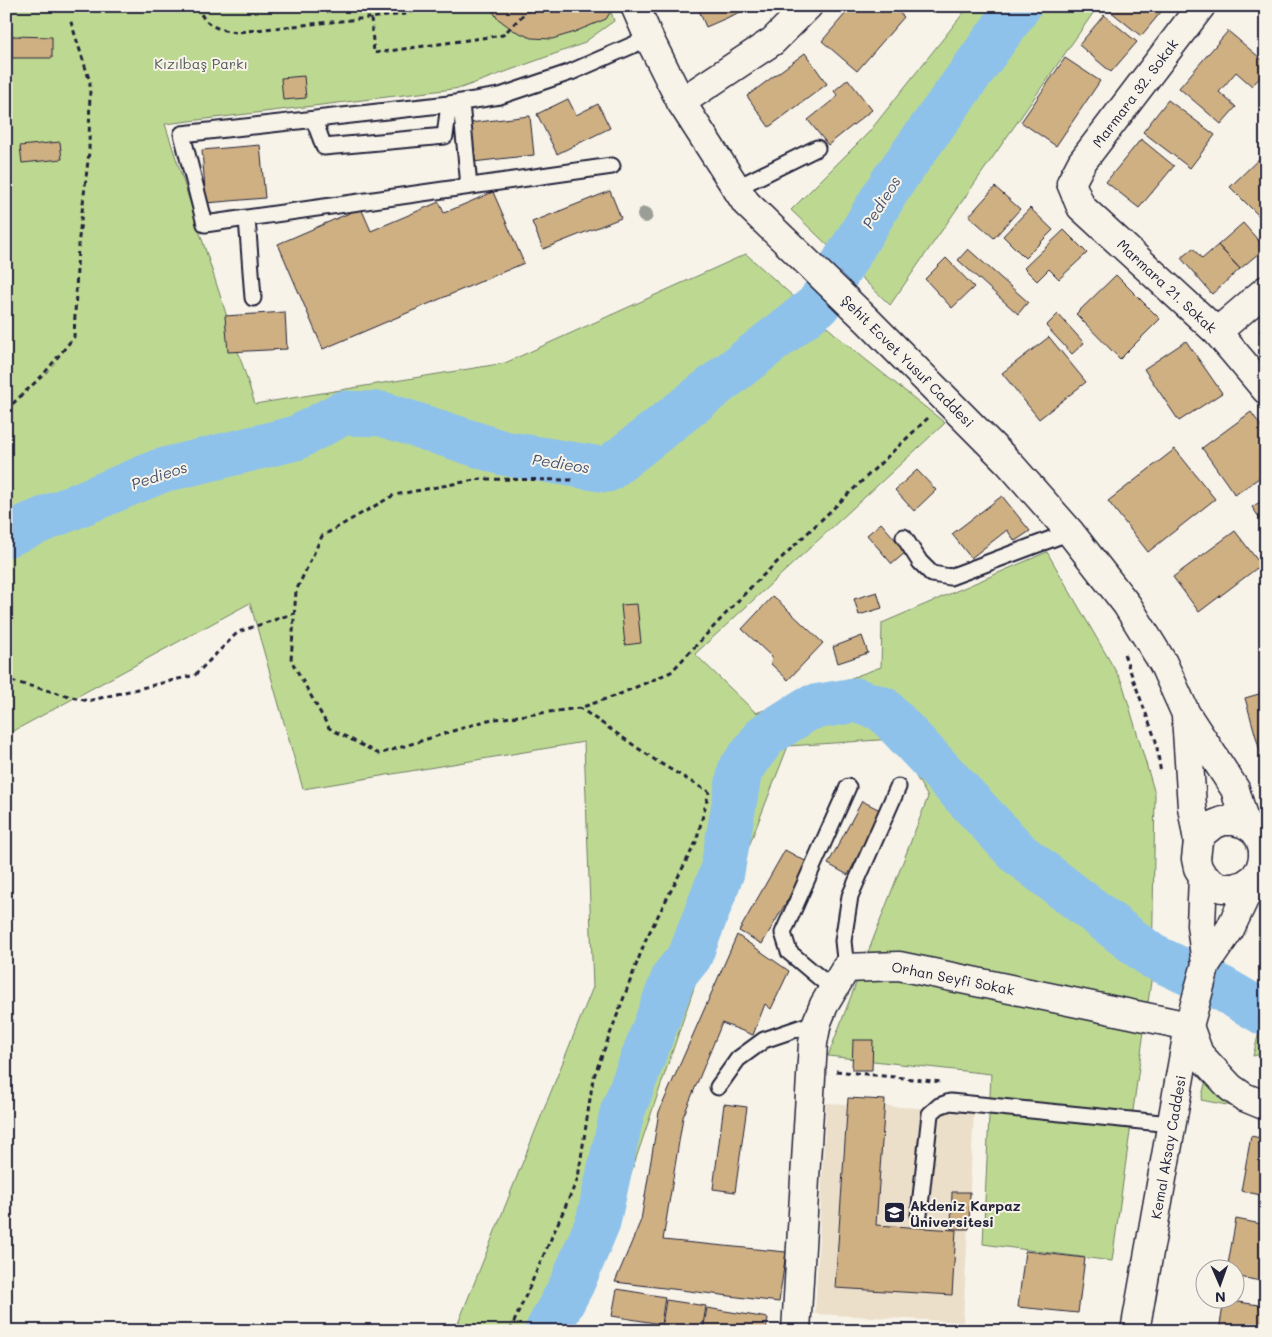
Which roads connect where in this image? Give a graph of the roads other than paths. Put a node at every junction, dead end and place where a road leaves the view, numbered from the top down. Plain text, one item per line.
1 (635, 6) edge
2 (808, 6) edge
3 (1201, 6) edge
4 (649, 38) junction
5 (681, 102) junction
6 (455, 103) junction
7 (314, 120) junction
8 (817, 148) dead end
9 (612, 166) dead end
10 (1072, 183) joint
11 (469, 186) junction
12 (741, 196) junction
13 (247, 218) junction
14 (1266, 290) edge
15 (253, 298) dead end
16 (1217, 332) junction
17 (1266, 390) edge
18 (1070, 532) junction
19 (904, 537) dead end
20 (1186, 714) junction
21 (848, 787) dead end
22 (898, 787) dead end
23 (1255, 829) edge
24 (1198, 841) junction
25 (1260, 872) edge
26 (1203, 876) junction
27 (1206, 964) junction
28 (840, 979) junction
29 (817, 1022) junction
30 (1189, 1026) junction
31 (718, 1087) dead end
32 (1266, 1106) edge
33 (1171, 1124) junction
34 (919, 1215) dead end
35 (796, 1331) edge
36 (1135, 1331) edge

1 - 4 main road, Şehit Ecvet Yusuf Caddesi
2 - 5 main road
3 - 10 main road, Marmara 32. Sokak
4 - 5 main road, Şehit Ecvet Yusuf Caddesi
4 - 6 lane
5 - 12 main road, Şehit Ecvet Yusuf Caddesi
6 - 7 lane
6 - 7 lane
6 - 11 lane
7 - 13 lane
8 - 12 lane
9 - 11 lane
10 - 16 main road, Marmara 21. Sokak
11 - 13 lane
12 - 18 main road, Şehit Ecvet Yusuf Caddesi
13 - 15 lane
14 - 16 main road
16 - 17 main road, Marmara 21. Sokak
18 - 19 lane
18 - 20 main road, Şehit Ecvet Yusuf Caddesi
20 - 23 main road
20 - 24 main road
21 - 28 lane
22 - 28 lane
23 - 24 main road
23 - 25 main road
24 - 26 main road
25 - 26 main road
25 - 27 main road, Kemal Aksay Caddesi
26 - 27 main road, Kemal Aksay Caddesi
27 - 30 main road, Kemal Aksay Caddesi
28 - 29 main road
28 - 30 main road, Orhan Seyfi Sokak
29 - 31 lane
29 - 35 main road
30 - 32 main road
30 - 33 main road, Kemal Aksay Caddesi
33 - 34 lane
33 - 36 main road, Kemal Aksay Caddesi

